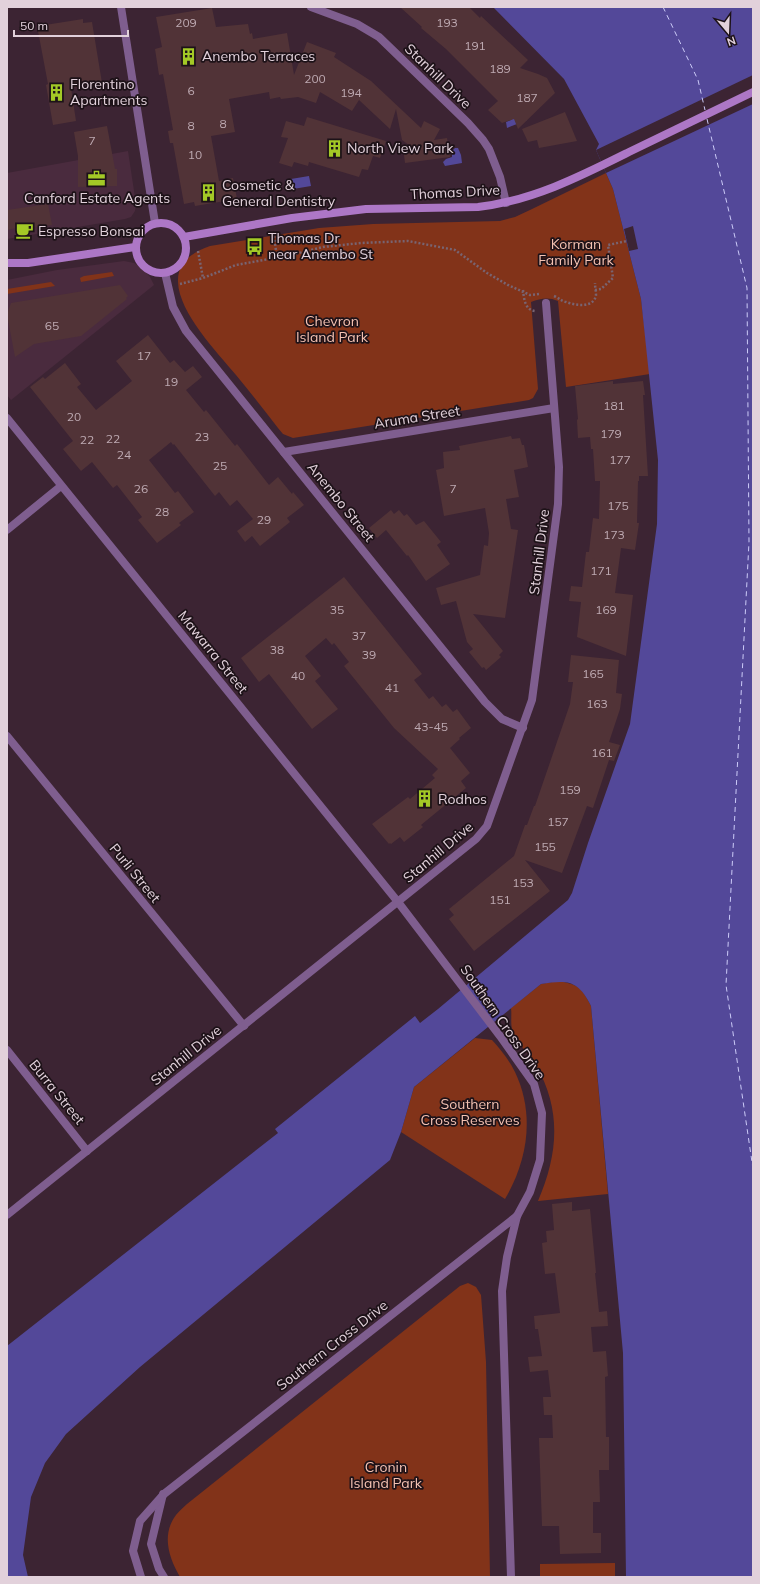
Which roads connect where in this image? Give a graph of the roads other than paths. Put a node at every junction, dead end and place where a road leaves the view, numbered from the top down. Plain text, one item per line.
1 (121, 7) edge
2 (312, 7) edge
3 (753, 92) edge
4 (506, 203) junction
5 (155, 223) junction
6 (184, 237) junction
7 (135, 247) junction
8 (7, 263) edge
9 (28, 263) junction
10 (7, 270) edge
11 (165, 273) junction
12 (546, 307) road end
13 (554, 408) junction
14 (7, 418) edge
15 (284, 452) junction
16 (61, 486) junction
17 (7, 530) edge
18 (523, 728) junction
19 (7, 736) edge
20 (398, 902) junction
21 (244, 1026) junction
22 (7, 1050) edge
23 (87, 1151) junction
24 (7, 1215) edge
25 (516, 1216) junction
26 (164, 1494) junction
27 (141, 1577) edge
28 (164, 1577) edge
29 (511, 1577) edge

1 - 5 street
2 - 4 street, Stanhill Drive
3 - 4 main road, Thomas Drive
4 - 6 main road, Thomas Drive
5 - 6 main road
5 - 7 main road
6 - 11 main road
7 - 9 main road
7 - 11 main road
8 - 9 main road
9 - 10 main road
11 - 15 street, Anembo Street
12 - 13 street, Stanhill Drive
13 - 15 street, Aruma Street
13 - 18 street, Stanhill Drive
14 - 16 street, Mawarra Street
15 - 18 street, Anembo Street
16 - 17 street
16 - 20 street, Mawarra Street
18 - 20 street, Stanhill Drive
19 - 21 street, Purli Street
20 - 21 street, Stanhill Drive
20 - 25 street, Southern Cross Drive
21 - 23 street, Stanhill Drive
22 - 23 street, Burra Street
23 - 24 street, Stanhill Drive
25 - 26 street, Southern Cross Drive
25 - 29 street, Southern Cross Drive
26 - 27 street, Southern Cross Drive
26 - 28 street

